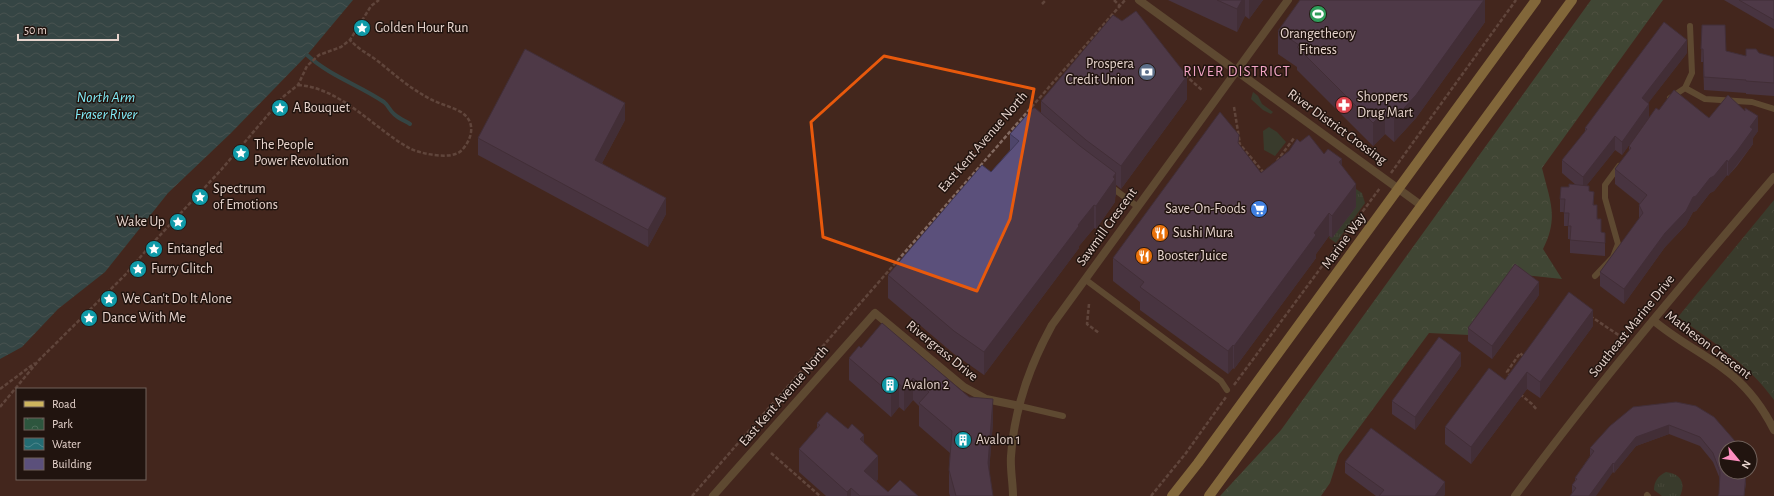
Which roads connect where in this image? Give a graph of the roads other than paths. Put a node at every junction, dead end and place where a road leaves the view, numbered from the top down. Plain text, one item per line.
1 (1139, 0) edge
2 (1288, 0) edge
3 (1536, 0) edge
4 (1572, 0) edge
5 (1690, 26) dead end
6 (1237, 71) junction
7 (1685, 88) junction
8 (1664, 105) edge
9 (1774, 109) edge
10 (1623, 160) edge
11 (1774, 177) edge
12 (1106, 183) edge
13 (1399, 189) junction
14 (1422, 206) junction
15 (1138, 207) junction
16 (1595, 276) dead end
17 (1086, 280) junction
18 (875, 313) joint
19 (1653, 320) junction
20 (1227, 390) dead end
21 (1020, 406) junction
22 (1063, 416) dead end
23 (1774, 430) edge
24 (713, 496) edge
25 (1013, 496) edge
26 (1172, 496) edge
27 (1209, 496) edge
28 (1515, 496) edge

1 - 6 street, River District Crossing
2 - 6 street, Sawmill Crescent
3 - 13 main road, Marine Way
4 - 14 main road
5 - 7 lane
6 - 13 street, River District Crossing
6 - 15 street, Sawmill Crescent
7 - 8 lane
7 - 9 lane
10 - 16 lane
11 - 19 street, Southeast Marine Drive
12 - 15 lane
13 - 14 street, River District Crossing
13 - 26 main road, Marine Way
14 - 27 main road
15 - 17 street, Sawmill Crescent
17 - 20 lane
17 - 21 street, Sawmill Crescent
18 - 21 street, Rivergrass Drive
18 - 24 street, East Kent Avenue North
19 - 23 street, Matheson Crescent
19 - 28 street, Southeast Marine Drive
21 - 22 lane
21 - 25 street, Sawmill Crescent

